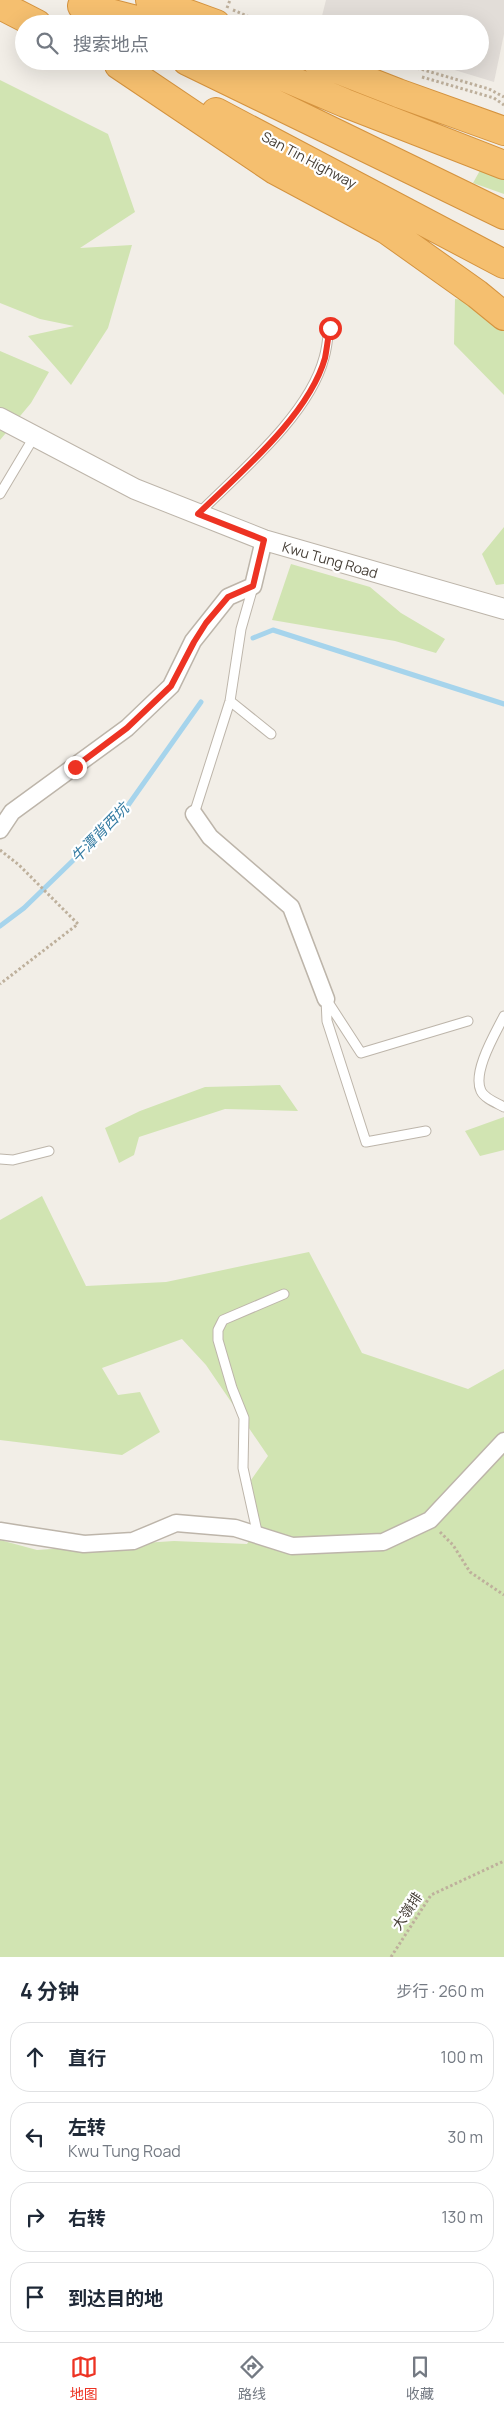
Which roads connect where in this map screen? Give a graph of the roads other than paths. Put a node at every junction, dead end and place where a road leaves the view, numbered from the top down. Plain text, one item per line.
1 (150, 0) edge
2 (78, 3) edge
3 (0, 5) edge
4 (221, 12) edge
5 (19, 15) edge
6 (98, 15) edge
7 (120, 15) edge
8 (125, 70) edge
9 (129, 70) edge
10 (206, 70) edge
11 (268, 70) edge
12 (339, 70) edge
13 (504, 131) edge
14 (504, 163) edge
15 (504, 215) edge
16 (504, 264) edge
17 (504, 316) edge
18 (330, 328) dead end
19 (0, 418) edge
20 (34, 437) junction
21 (0, 494) edge
22 (198, 514) junction
23 (264, 540) junction
24 (253, 586) junction
25 (504, 609) edge
26 (230, 701) junction
27 (271, 734) dead end
28 (194, 814) joint
29 (0, 830) edge
30 (326, 999) junction
31 (504, 1016) edge
32 (468, 1021) dead end
33 (504, 1107) edge
34 (426, 1131) dead end
35 (49, 1151) dead end
36 (0, 1159) edge
37 (284, 1294) dead end
38 (504, 1441) edge
39 (0, 1531) edge
40 (258, 1537) junction

1 - 4 highway
2 - 6 highway
2 - 7 highway
3 - 5 highway
8 - 17 highway
9 - 16 highway, San Tin Highway
10 - 15 highway
11 - 14 highway
12 - 13 highway
18 - 22 lane
19 - 20 street, Kwu Tung Road
20 - 21 lane
20 - 22 street, Kwu Tung Road
22 - 23 street, Kwu Tung Road
23 - 24 street
23 - 25 street, Kwu Tung Road
24 - 26 lane
24 - 29 street
26 - 27 lane
26 - 28 lane
28 - 30 street
30 - 32 lane
30 - 34 lane
31 - 33 lane
35 - 36 lane
37 - 40 lane
38 - 40 street
39 - 40 street

